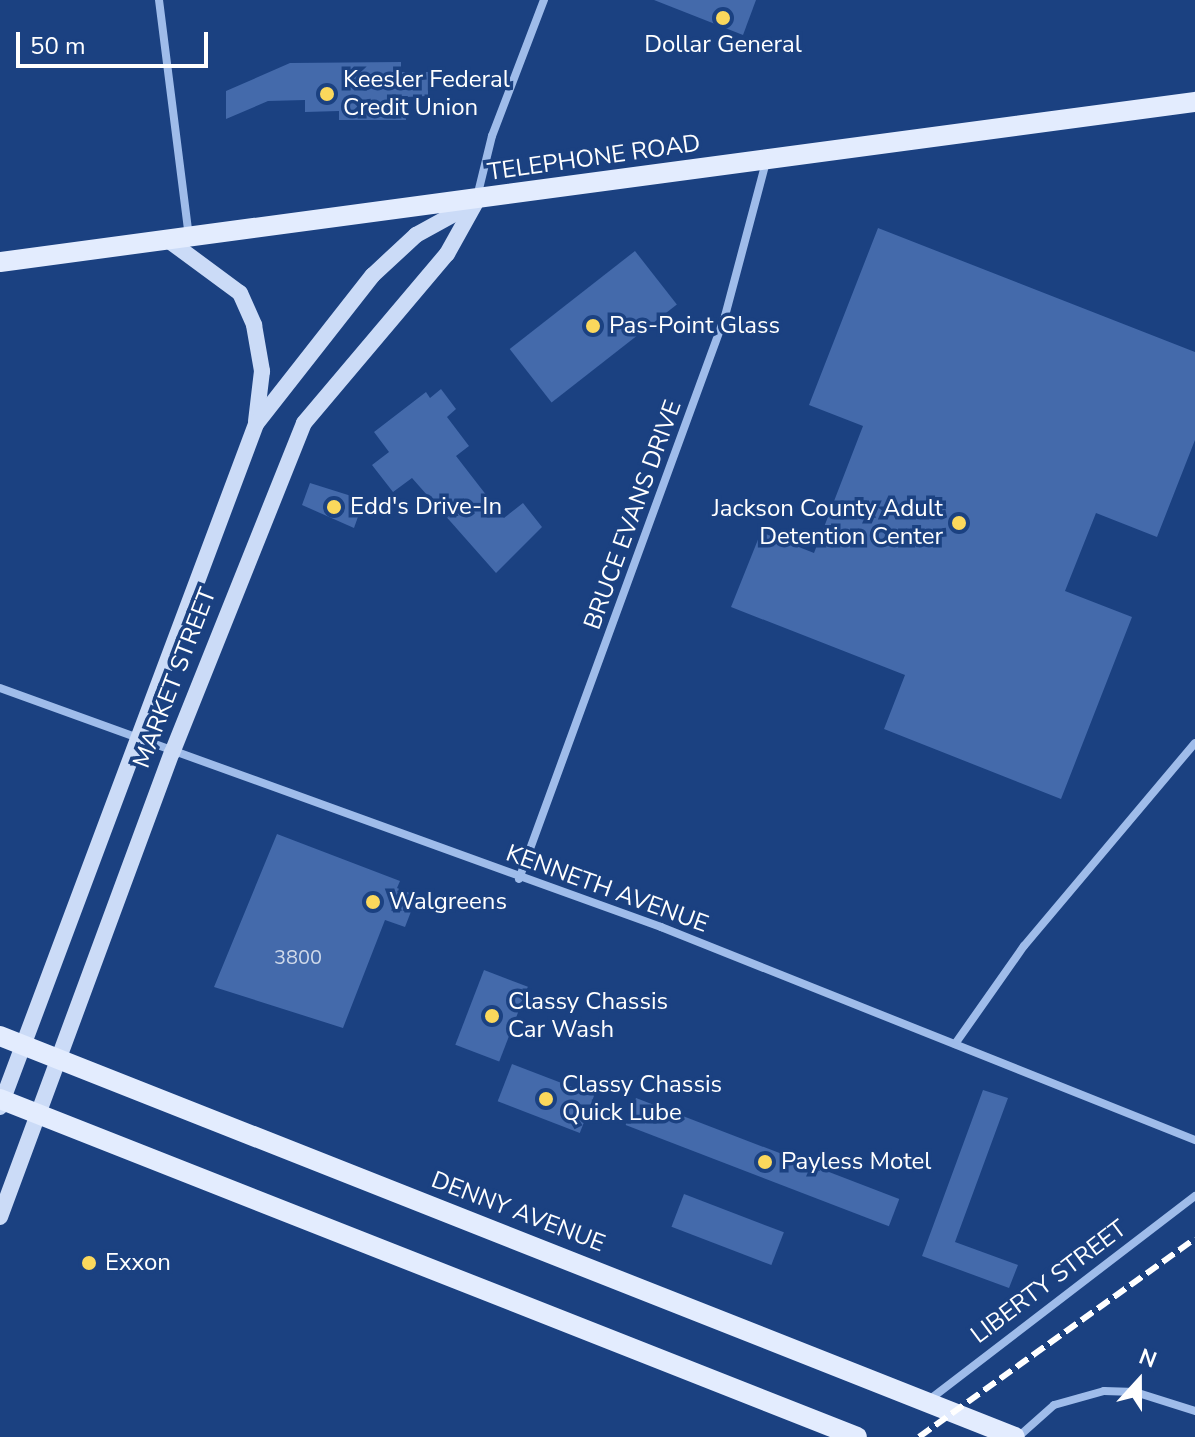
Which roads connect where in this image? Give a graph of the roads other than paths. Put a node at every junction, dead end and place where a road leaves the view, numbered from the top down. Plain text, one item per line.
1 (159, 0) edge
2 (544, 0) edge
3 (1195, 102) edge
4 (767, 159) junction
5 (476, 202) junction
6 (189, 238) junction
7 (168, 240) junction
8 (0, 262) edge
9 (256, 424) junction
10 (0, 688) edge
11 (135, 739) junction
12 (1195, 743) edge
13 (172, 753) junction
14 (519, 879) junction
15 (0, 1036) edge
16 (955, 1044) junction
17 (23, 1045) junction
18 (59, 1059) junction
19 (1, 1102) edge
20 (39, 1114) junction
21 (1195, 1140) edge
22 (1195, 1196) edge
23 (0, 1217) edge
24 (928, 1401) junction
25 (1195, 1411) edge
26 (857, 1437) edge
27 (1016, 1437) edge

1 - 6 street
2 - 5 street, MARKET STREET
3 - 4 main road, TELEPHONE ROAD
4 - 5 main road, TELEPHONE ROAD
4 - 14 street, BRUCE EVANS DRIVE
5 - 6 main road, TELEPHONE ROAD
5 - 9 main road, MARKET STREET
5 - 13 main road, MARKET STREET
6 - 7 main road, TELEPHONE ROAD
7 - 8 main road, TELEPHONE ROAD
7 - 9 main road
9 - 11 main road, MARKET STREET
10 - 11 street, KENNETH AVENUE
11 - 13 street, KENNETH AVENUE
11 - 17 main road, MARKET STREET
12 - 16 street
13 - 14 street, KENNETH AVENUE
13 - 18 main road, MARKET STREET
14 - 16 street, KENNETH AVENUE
15 - 17 main road, DENNY AVENUE
16 - 21 street, KENNETH AVENUE
17 - 18 main road, DENNY AVENUE
17 - 19 main road, MARKET STREET
18 - 20 main road, MARKET STREET
18 - 24 main road, DENNY AVENUE
19 - 20 main road
20 - 23 main road, MARKET STREET
20 - 26 main road
22 - 24 street, LIBERTY STREET
24 - 27 main road, DENNY AVENUE
25 - 27 street

